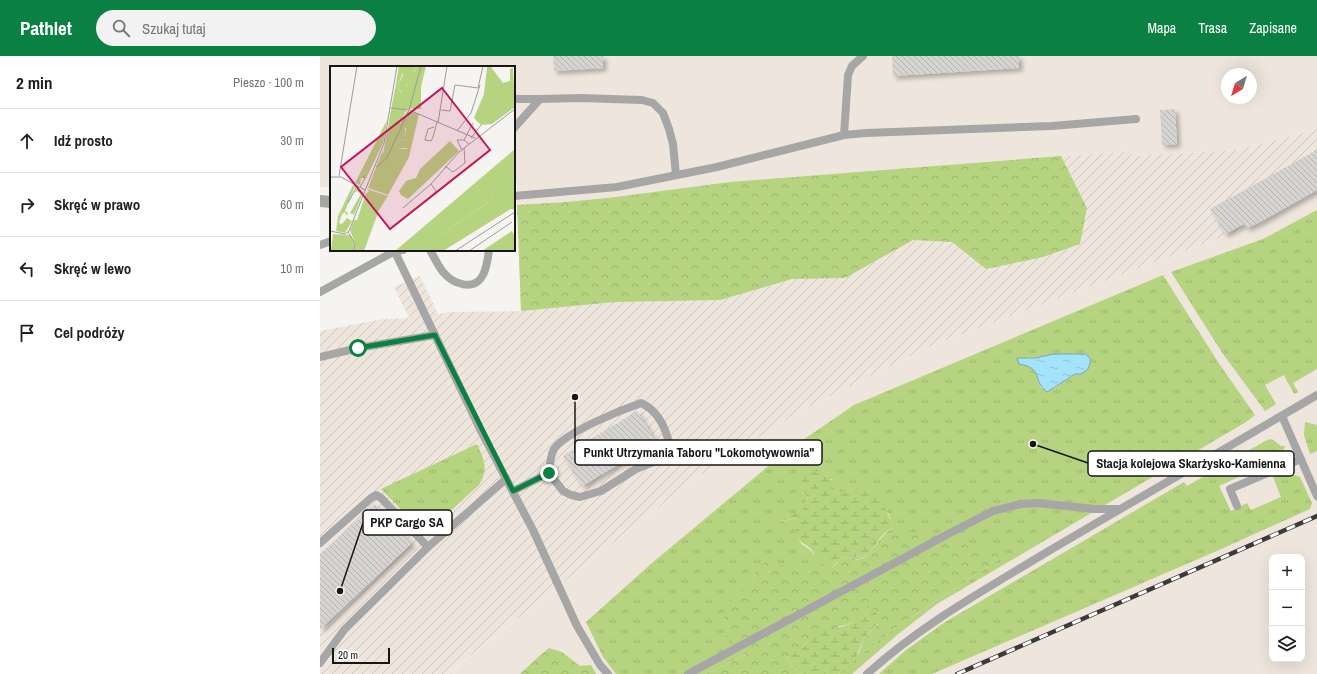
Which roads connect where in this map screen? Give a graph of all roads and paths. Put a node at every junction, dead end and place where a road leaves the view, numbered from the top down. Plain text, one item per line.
1 (863, 56) edge
2 (515, 99) edge
3 (540, 99) junction
4 (1136, 119) dead end
5 (515, 127) edge
6 (844, 135) junction
7 (676, 175) junction
8 (515, 196) edge
9 (320, 201) edge
10 (330, 202) edge
11 (330, 241) edge
12 (320, 245) edge
13 (395, 251) edge
14 (397, 251) edge
15 (431, 251) edge
16 (489, 251) edge
17 (320, 292) edge
18 (435, 335) junction
19 (320, 357) edge
20 (1317, 396) edge
21 (1282, 416) junction
22 (1301, 459) junction
23 (549, 473) junction
24 (506, 479) junction
25 (1314, 479) edge
26 (513, 491) junction
27 (1317, 496) edge
28 (1238, 506) dead end
29 (1121, 509) junction
30 (320, 543) edge
31 (428, 547) junction
32 (320, 663) edge
33 (608, 674) edge
34 (688, 674) edge
35 (868, 674) edge

1 - 6 lane
2 - 3 lane
3 - 5 lane
3 - 7 lane
4 - 6 lane
6 - 7 lane
7 - 8 lane
9 - 10 street
11 - 12 lane
13 - 17 lane
14 - 18 lane
15 - 16 lane
18 - 19 lane
18 - 24 lane
20 - 21 lane
21 - 22 lane
21 - 29 lane
22 - 25 lane
22 - 28 lane
23 - 23 lane
23 - 26 lane
24 - 26 lane
24 - 31 lane
25 - 27 lane
26 - 33 lane
29 - 34 lane
29 - 35 lane
30 - 31 lane
31 - 32 lane

